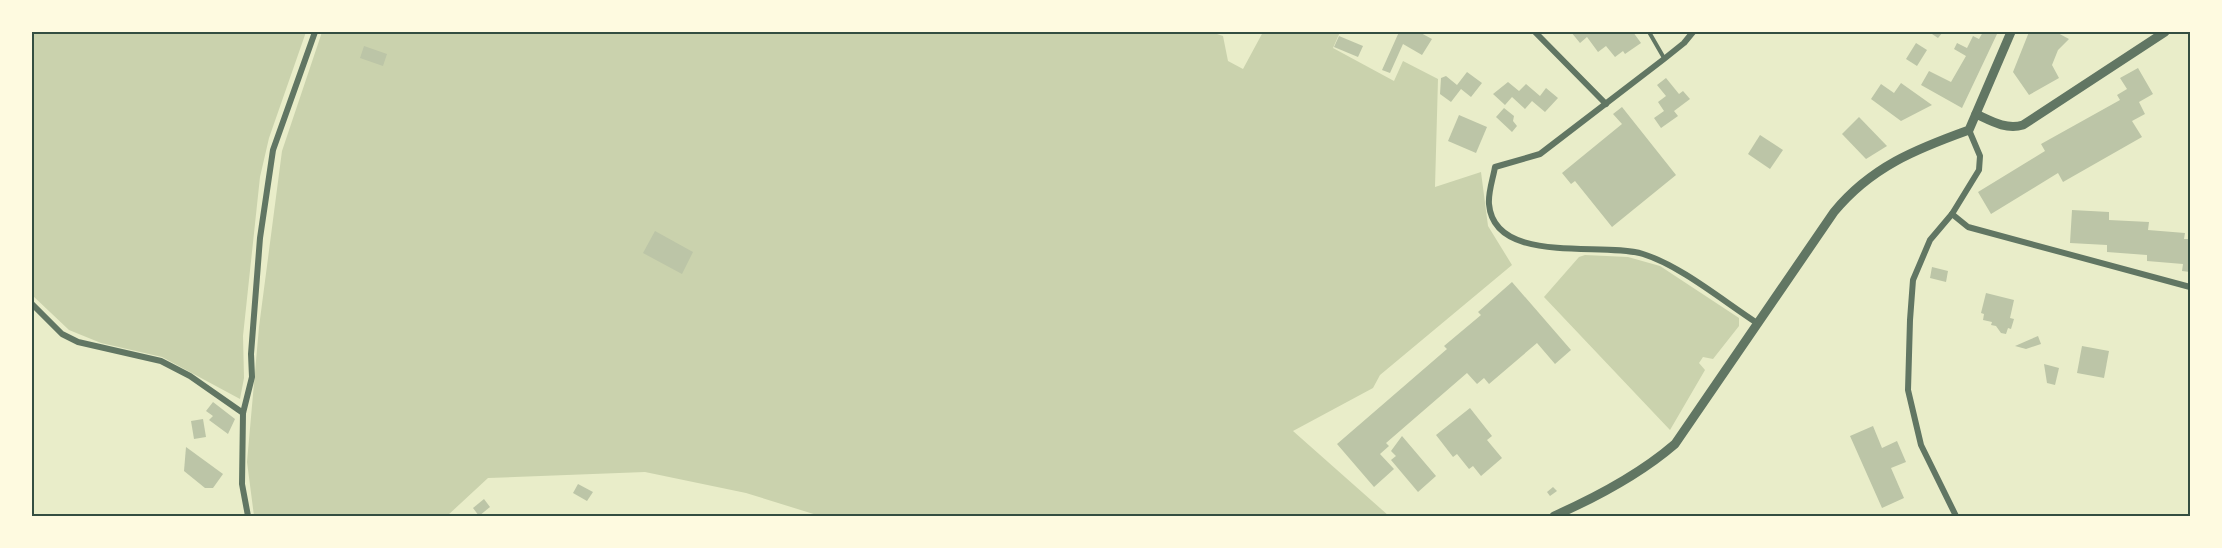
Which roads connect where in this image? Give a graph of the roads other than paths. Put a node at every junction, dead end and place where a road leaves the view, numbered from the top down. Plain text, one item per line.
1 (315, 32) edge
2 (1535, 32) edge
3 (1649, 32) edge
4 (1693, 32) edge
5 (2011, 32) edge
6 (2165, 32) edge
7 (1664, 59) junction
8 (1606, 104) junction
9 (1976, 114) junction
10 (1969, 130) junction
11 (1952, 214) junction
12 (2190, 287) edge
13 (32, 304) edge
14 (1757, 323) junction
15 (243, 413) junction
16 (248, 516) edge
17 (1554, 516) edge
18 (1956, 516) edge

1 - 15 street
2 - 8 street
3 - 7 lane
4 - 7 street
5 - 9 street
6 - 9 street
7 - 8 street
8 - 14 street
9 - 10 street
10 - 11 street
10 - 14 street
11 - 12 street
11 - 18 street
13 - 15 street
14 - 17 street
15 - 16 street

